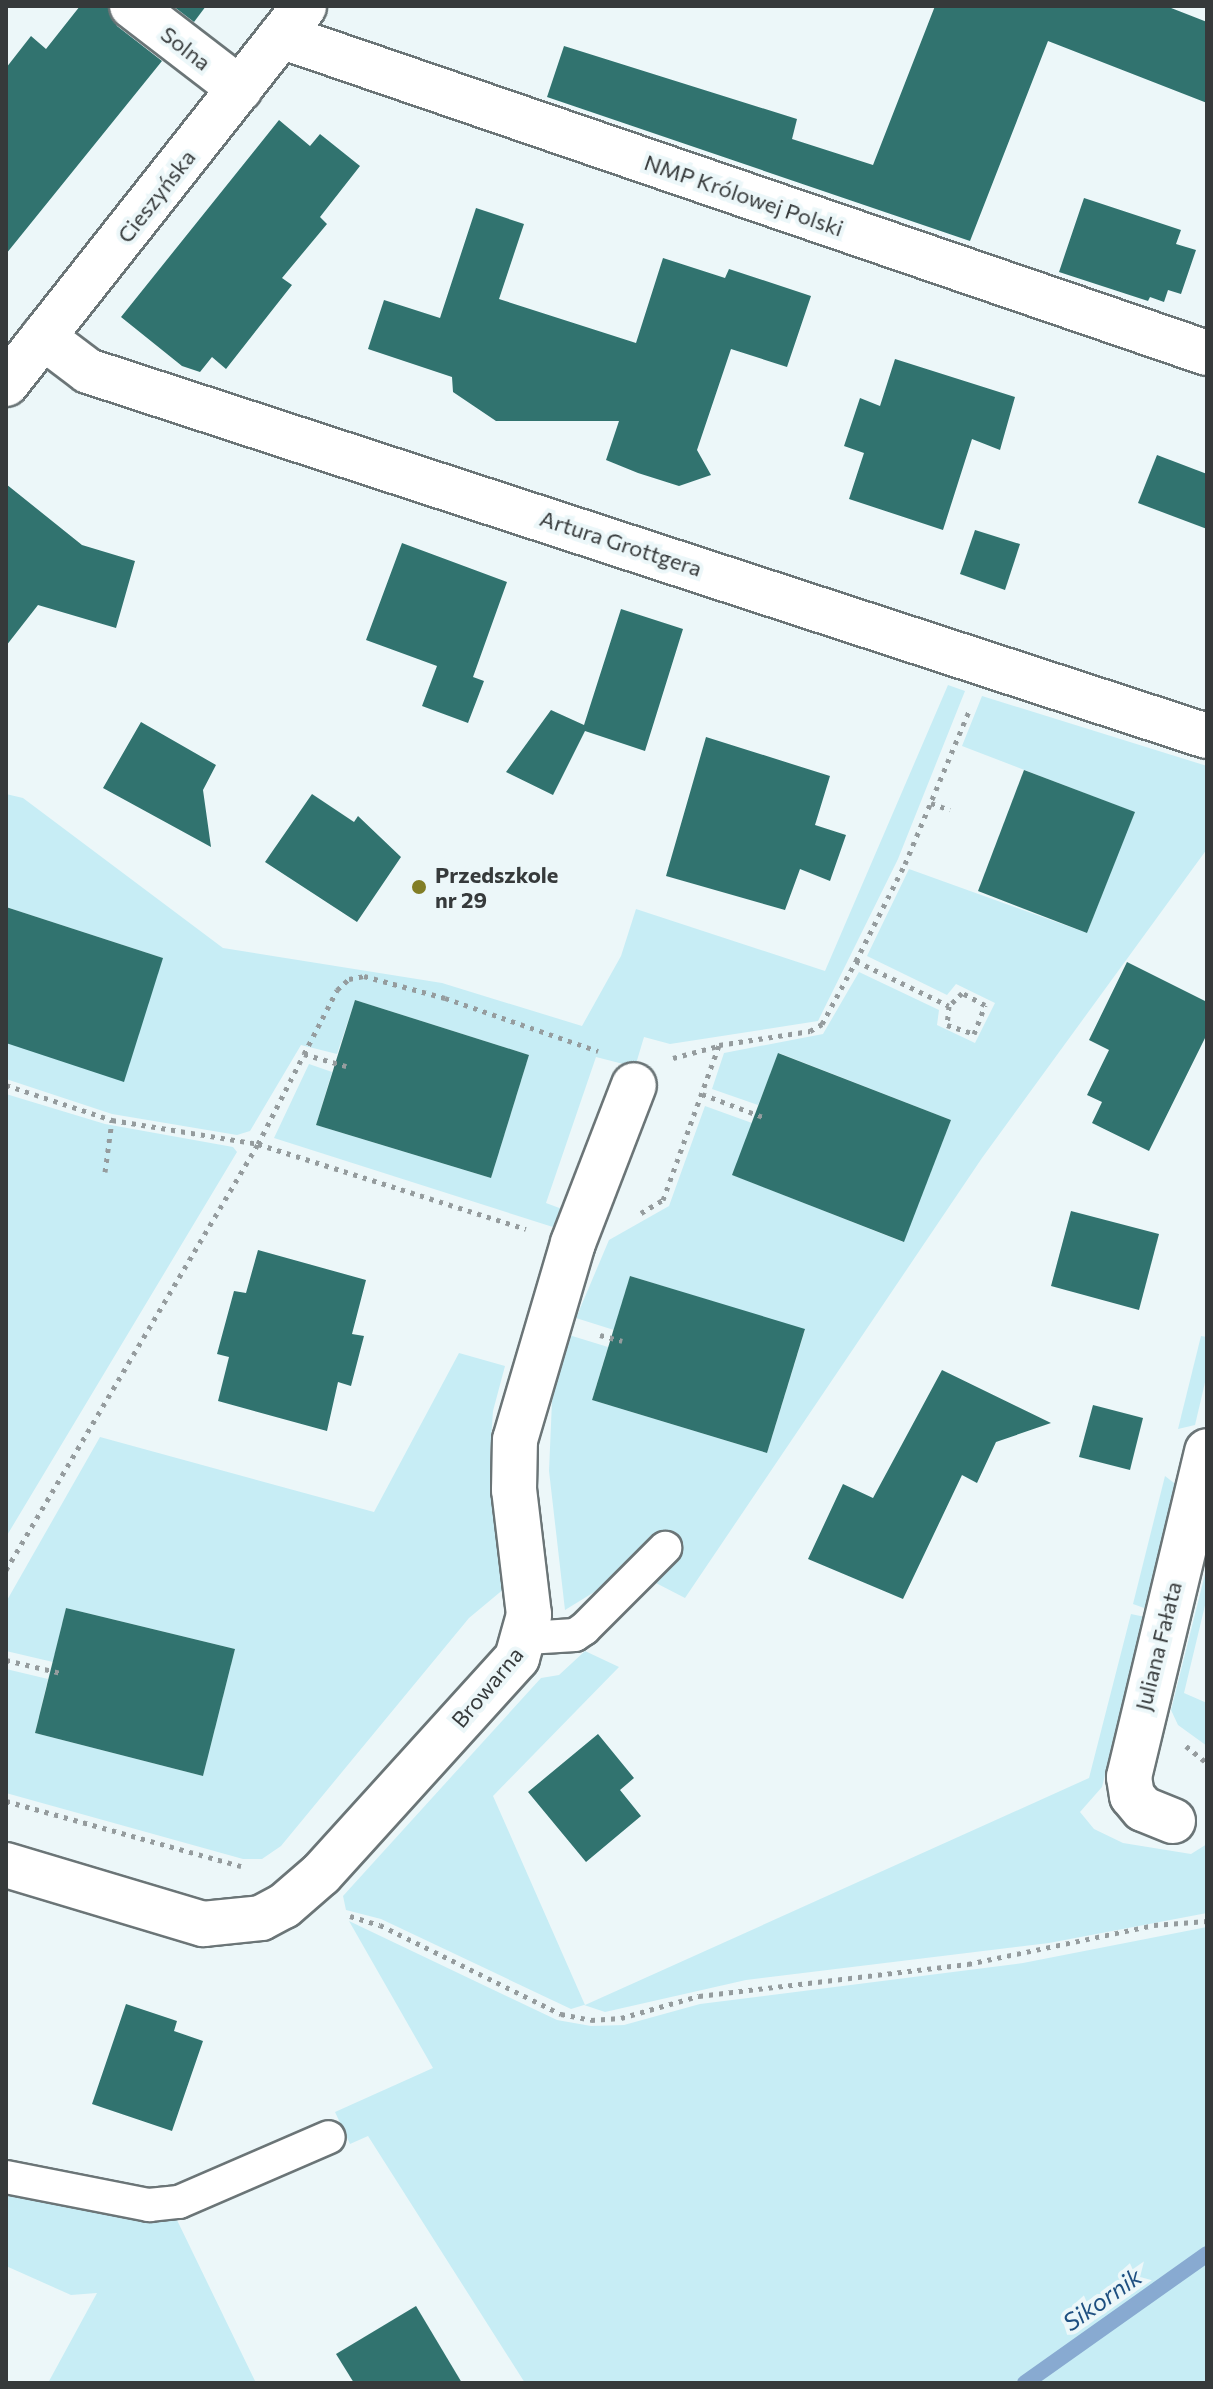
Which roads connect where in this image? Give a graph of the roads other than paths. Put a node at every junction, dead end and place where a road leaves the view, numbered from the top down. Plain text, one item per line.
1 (132, 6) edge
2 (293, 21) edge
3 (240, 89) junction
4 (43, 337) junction
5 (1207, 353) edge
6 (6, 384) edge
7 (1207, 736) edge
8 (634, 1085) road end
9 (1207, 1451) edge
10 (665, 1548) dead end
11 (527, 1638) junction
12 (1173, 1821) dead end
13 (6, 1865) edge
14 (329, 2137) dead end
15 (6, 2177) edge

1 - 3 street, Solna
2 - 3 street, Cieszyńska
2 - 5 street, NMP Królowej Polski
3 - 4 street, Cieszyńska
4 - 6 street, Cieszyńska
4 - 7 street, Artura Grottgera
8 - 11 street, Browarna
9 - 12 street, Juliana Fałata
10 - 11 lane
11 - 13 street, Browarna
14 - 15 lane

